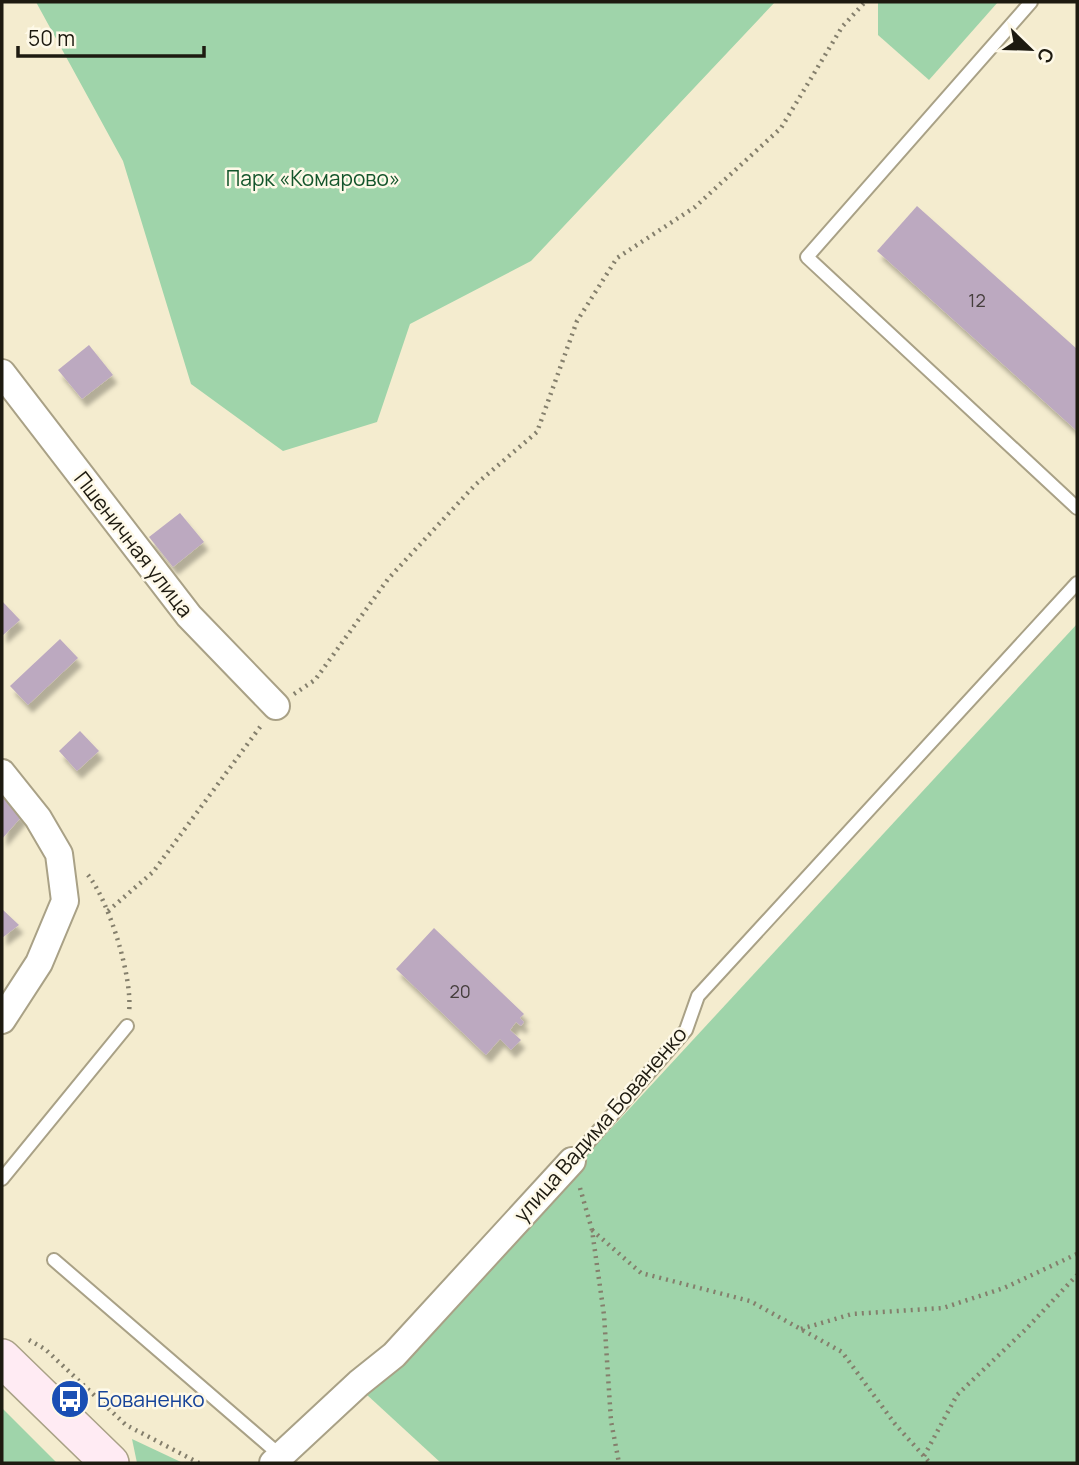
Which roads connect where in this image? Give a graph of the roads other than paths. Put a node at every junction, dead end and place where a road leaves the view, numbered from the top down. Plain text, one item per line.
1 (1031, 2) edge
2 (2, 373) edge
3 (1077, 508) edge
4 (1077, 583) edge
5 (276, 706) road end
6 (2, 774) edge
7 (2, 1020) edge
8 (127, 1026) road end
9 (572, 1161) joint
10 (2, 1179) edge
11 (54, 1260) dead end
12 (13, 1348) edge
13 (277, 1460) edge
14 (110, 1463) edge

1 - 3 lane
2 - 5 street, Пшеничная улица
4 - 9 lane, улица Вадима Бованенко
6 - 7 street
8 - 10 lane
9 - 13 street, улица Вадима Бованенко
11 - 13 lane
12 - 14 street

